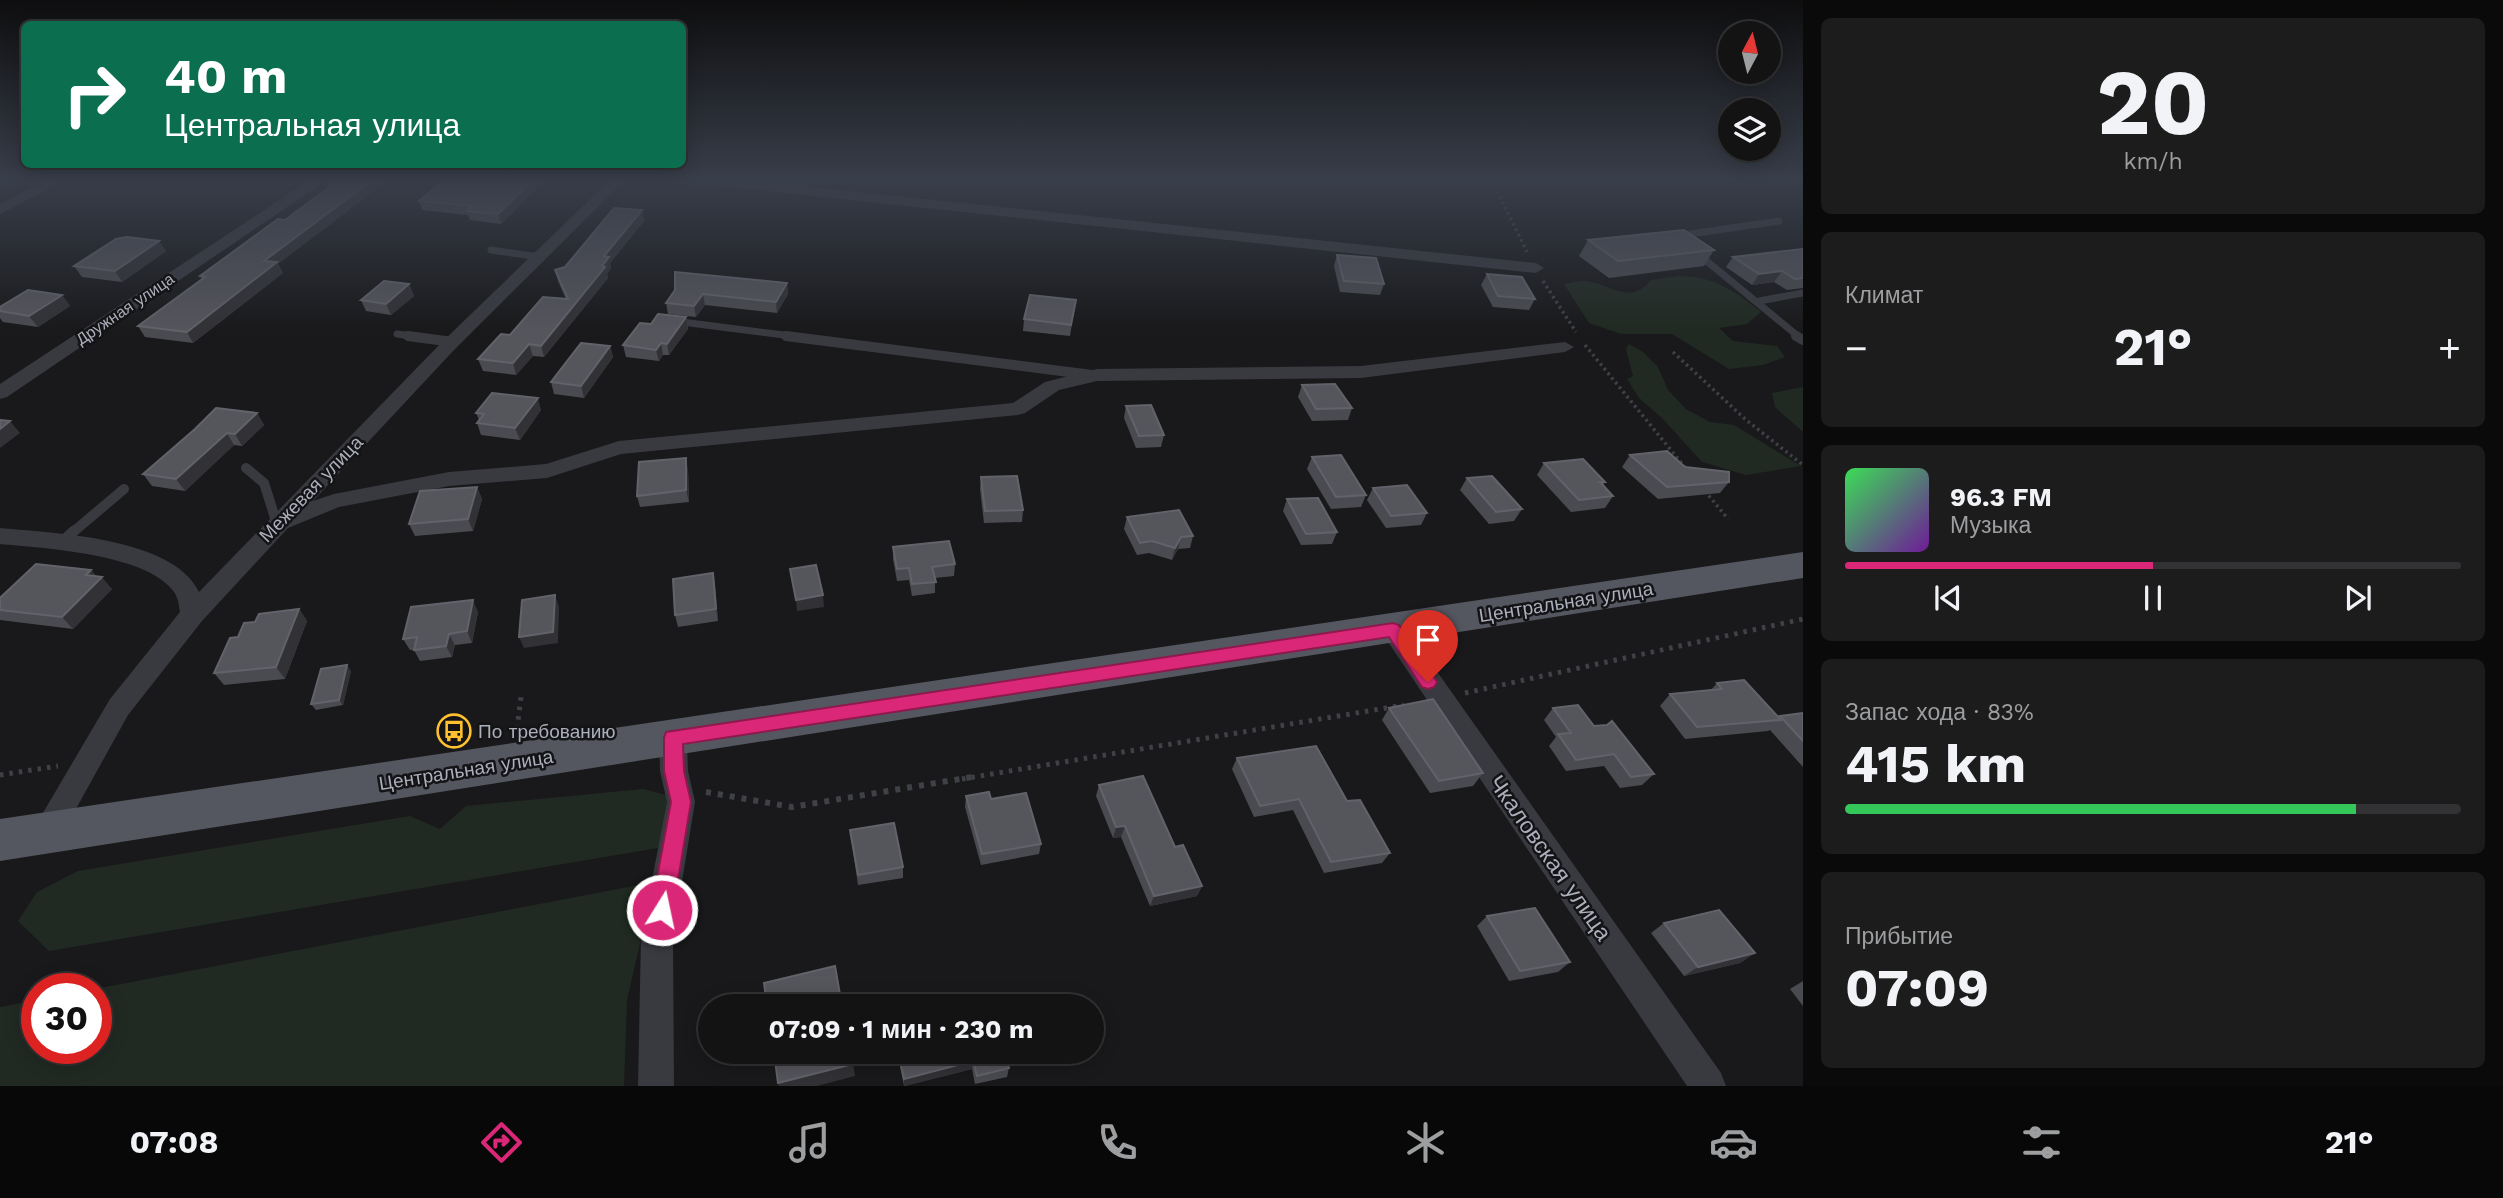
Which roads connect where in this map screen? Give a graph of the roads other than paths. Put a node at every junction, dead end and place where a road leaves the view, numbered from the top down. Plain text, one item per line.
1 (244, 231) edge
2 (567, 231) edge
3 (1181, 231) edge
4 (1713, 231) edge
5 (491, 250) dead end
6 (540, 257) junction
7 (1535, 268) road end
8 (1803, 293) edge
9 (1759, 301) junction
10 (661, 319) edge
11 (397, 334) dead end
12 (1803, 340) edge
13 (1575, 341) road end
14 (453, 342) junction
15 (1097, 375) junction
16 (0, 393) edge
17 (246, 468) dead end
18 (124, 489) dead end
19 (277, 524) junction
20 (0, 536) edge
21 (62, 542) junction
22 (1803, 565) edge
23 (193, 614) junction
24 (1393, 629) junction
25 (673, 754) junction
26 (47, 833) junction
27 (0, 840) edge
28 (656, 1086) edge
29 (1708, 1086) edge

1 - 16 street, Дружная улица
2 - 6 street, Межевая улица
3 - 7 street
4 - 9 lane
5 - 6 lane
6 - 14 street, Межевая улица
8 - 9 lane
9 - 12 lane
10 - 15 lane
11 - 14 lane
13 - 15 street
14 - 19 street, Межевая улица
15 - 19 street
17 - 19 lane
18 - 21 lane
19 - 23 street, Межевая улица
20 - 21 street
21 - 23 street
22 - 24 main road, Центральная улица
23 - 26 street, Межевая улица
24 - 25 main road, Центральная улица
24 - 29 street, Чкаловская улица
25 - 26 main road, Центральная улица
25 - 28 street
26 - 27 main road, Центральная улица

